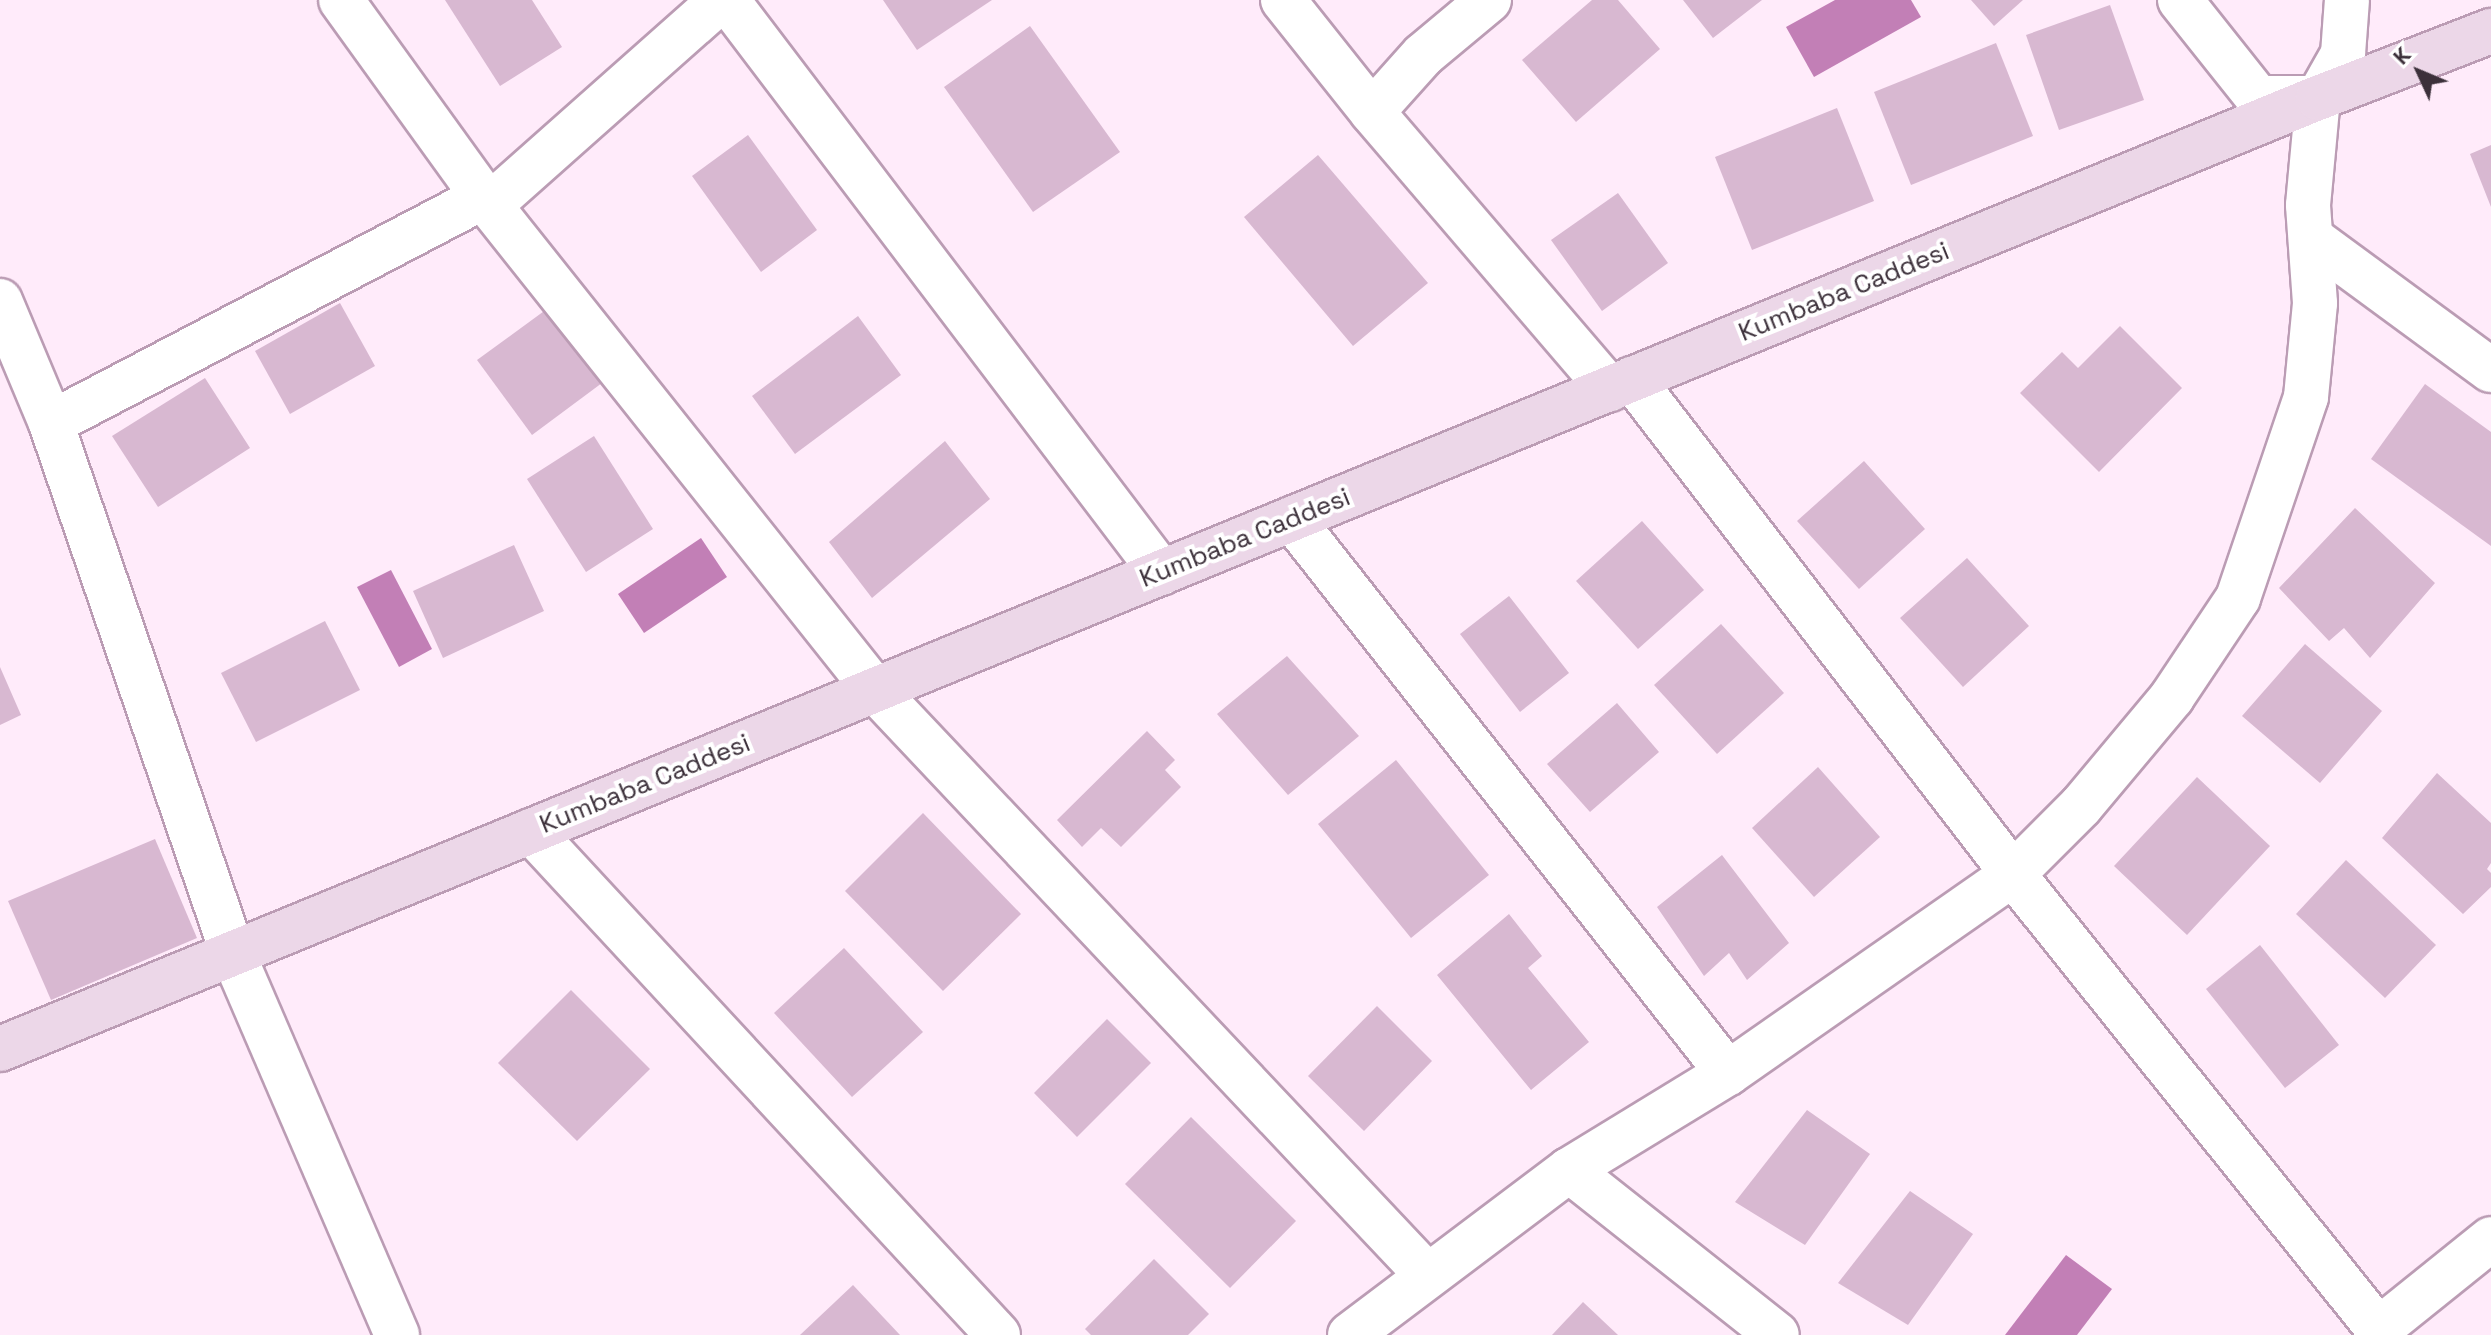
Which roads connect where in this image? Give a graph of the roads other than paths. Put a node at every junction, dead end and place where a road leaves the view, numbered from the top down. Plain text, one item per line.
1 (341, 0) edge
2 (721, 0) edge
3 (727, 0) edge
4 (1283, 0) edge
5 (1489, 0) edge
6 (2180, 0) edge
7 (2347, 0) edge
8 (2491, 31) edge
9 (2318, 98) junction
10 (1372, 112) junction
11 (486, 201) junction
12 (2311, 238) junction
13 (0, 301) edge
14 (2491, 370) edge
15 (1621, 384) junction
16 (51, 423) junction
17 (1292, 519) junction
18 (1162, 573) junction
19 (875, 690) junction
20 (531, 831) junction
21 (2013, 874) junction
22 (233, 954) junction
23 (0, 1049) edge
24 (1728, 1073) junction
25 (1569, 1170) junction
26 (2491, 1239) edge
27 (1427, 1275) junction
28 (2380, 1332) edge
29 (397, 1335) edge
30 (998, 1335) edge
31 (1350, 1335) edge
32 (1777, 1335) edge

1 - 11 street
2 - 11 street
3 - 18 street
4 - 10 street
5 - 10 street
6 - 9 street
7 - 9 street
8 - 9 street, Kumbaba Caddesi
9 - 12 street
9 - 15 street, Kumbaba Caddesi
10 - 15 street
11 - 16 street
11 - 19 street
12 - 14 street
12 - 21 street
13 - 16 street
15 - 17 street, Kumbaba Caddesi
15 - 21 street
16 - 22 street
17 - 18 street, Kumbaba Caddesi
17 - 24 street
18 - 19 street, Kumbaba Caddesi
19 - 20 street, Kumbaba Caddesi
19 - 27 street
20 - 22 street, Kumbaba Caddesi
20 - 30 street
21 - 24 street
21 - 28 street
22 - 23 street, Kumbaba Caddesi
22 - 29 street
24 - 25 street
25 - 27 street
25 - 32 street
26 - 28 street
27 - 31 street

